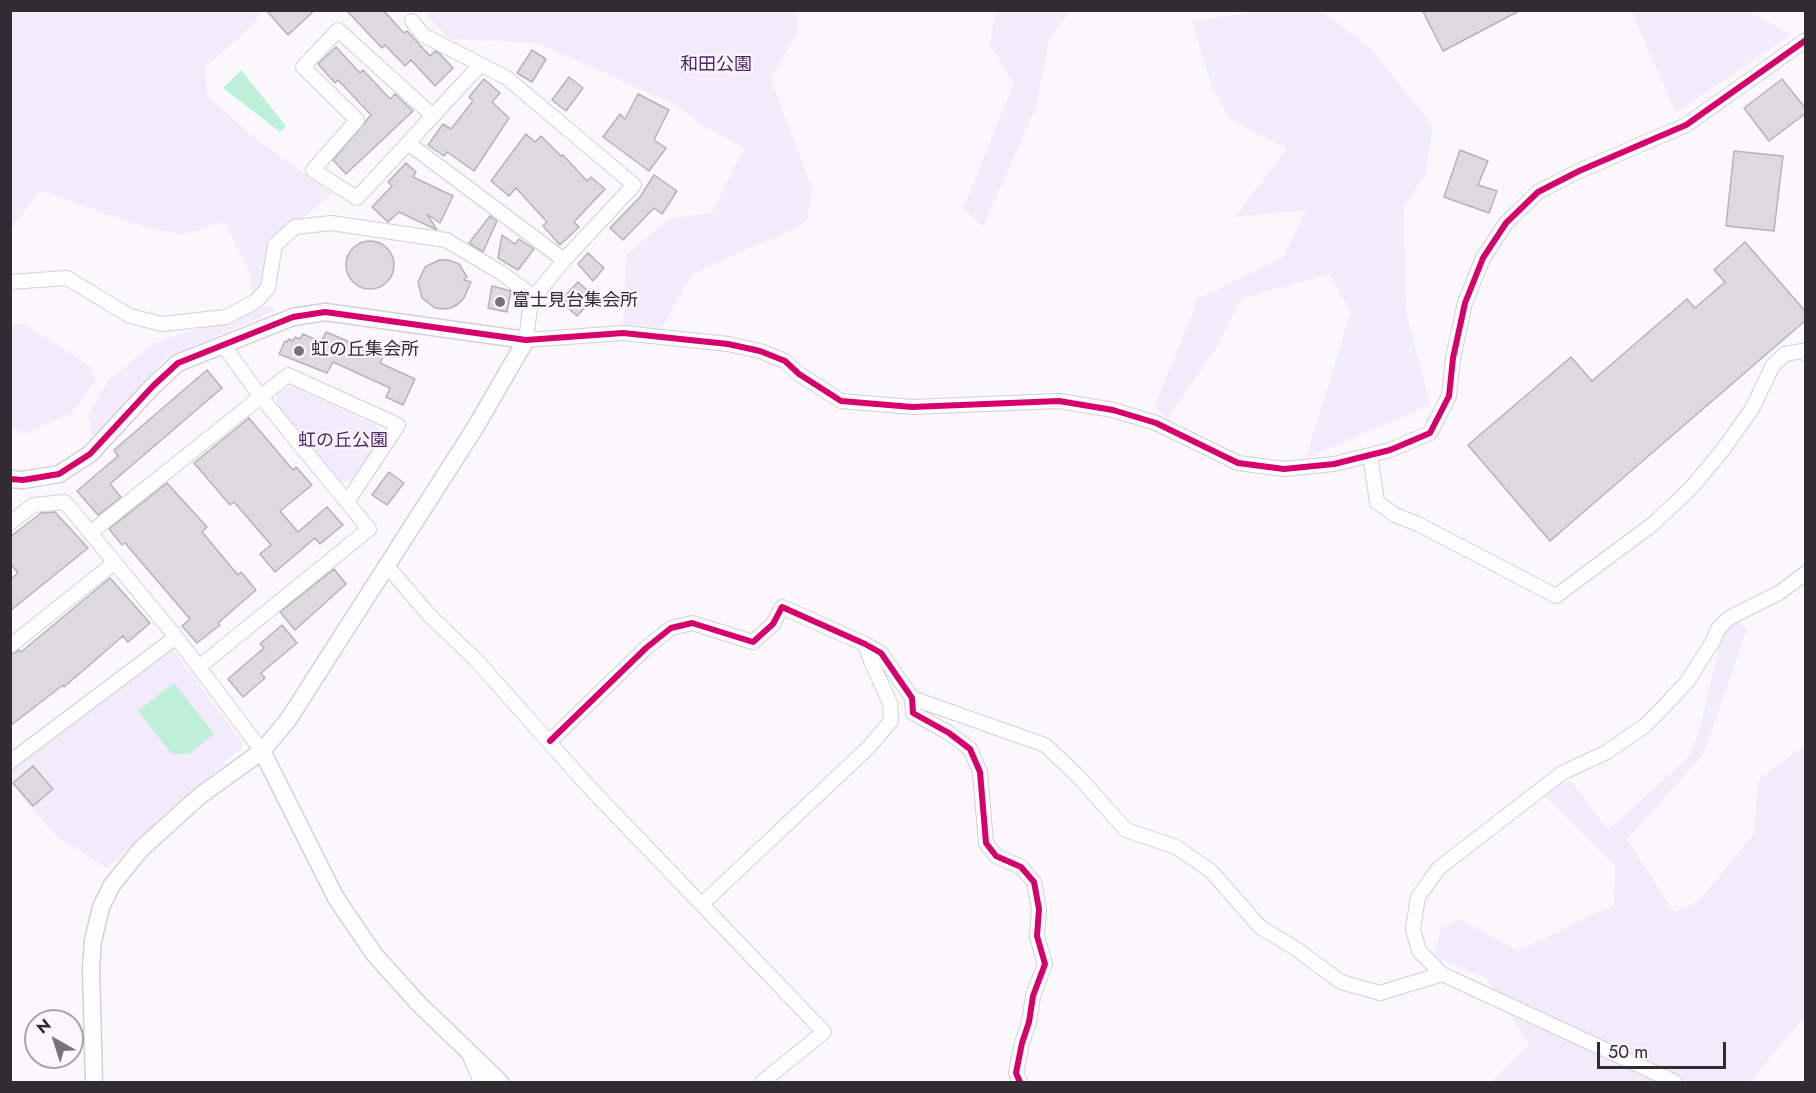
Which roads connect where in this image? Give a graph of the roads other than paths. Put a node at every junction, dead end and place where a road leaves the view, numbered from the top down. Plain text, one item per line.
1 (412, 21) dead end
2 (1806, 40) edge
3 (480, 65) junction
4 (433, 116) junction
5 (408, 143) junction
6 (564, 260) junction
7 (10, 282) edge
8 (534, 297) junction
9 (526, 340) junction
10 (223, 345) junction
11 (1806, 354) edge
12 (261, 397) junction
13 (1370, 455) junction
14 (10, 479) edge
15 (347, 502) junction
16 (10, 523) edge
17 (90, 533) junction
18 (114, 563) junction
19 (388, 567) junction
20 (1806, 573) edge
21 (176, 637) junction
22 (865, 644) junction
23 (10, 646) edge
24 (199, 667) junction
25 (912, 698) junction
26 (550, 741) junction
27 (262, 751) junction
28 (10, 762) edge
29 (702, 904) junction
30 (1442, 974) junction
31 (468, 1051) junction
32 (94, 1083) edge
33 (481, 1083) edge
34 (500, 1083) edge
35 (762, 1083) edge
36 (1020, 1083) edge
37 (1675, 1083) edge

1 - 3 street
2 - 13 street
3 - 4 street
3 - 6 street
4 - 5 street
4 - 5 street
5 - 6 street
6 - 8 street
7 - 8 street
8 - 9 street
9 - 10 street
9 - 13 street
9 - 19 street
10 - 12 street
10 - 14 street
11 - 13 street
12 - 15 street
12 - 15 street
12 - 17 street
15 - 24 street
16 - 17 street
17 - 18 street
18 - 21 street
18 - 23 street
19 - 26 street
19 - 27 street
20 - 30 street
21 - 24 street
21 - 28 street
22 - 25 street
22 - 26 street
22 - 29 street
24 - 27 street
25 - 30 street
25 - 36 street
26 - 29 street
27 - 31 street
27 - 32 street
29 - 35 street
30 - 37 street
31 - 33 street
31 - 34 street

